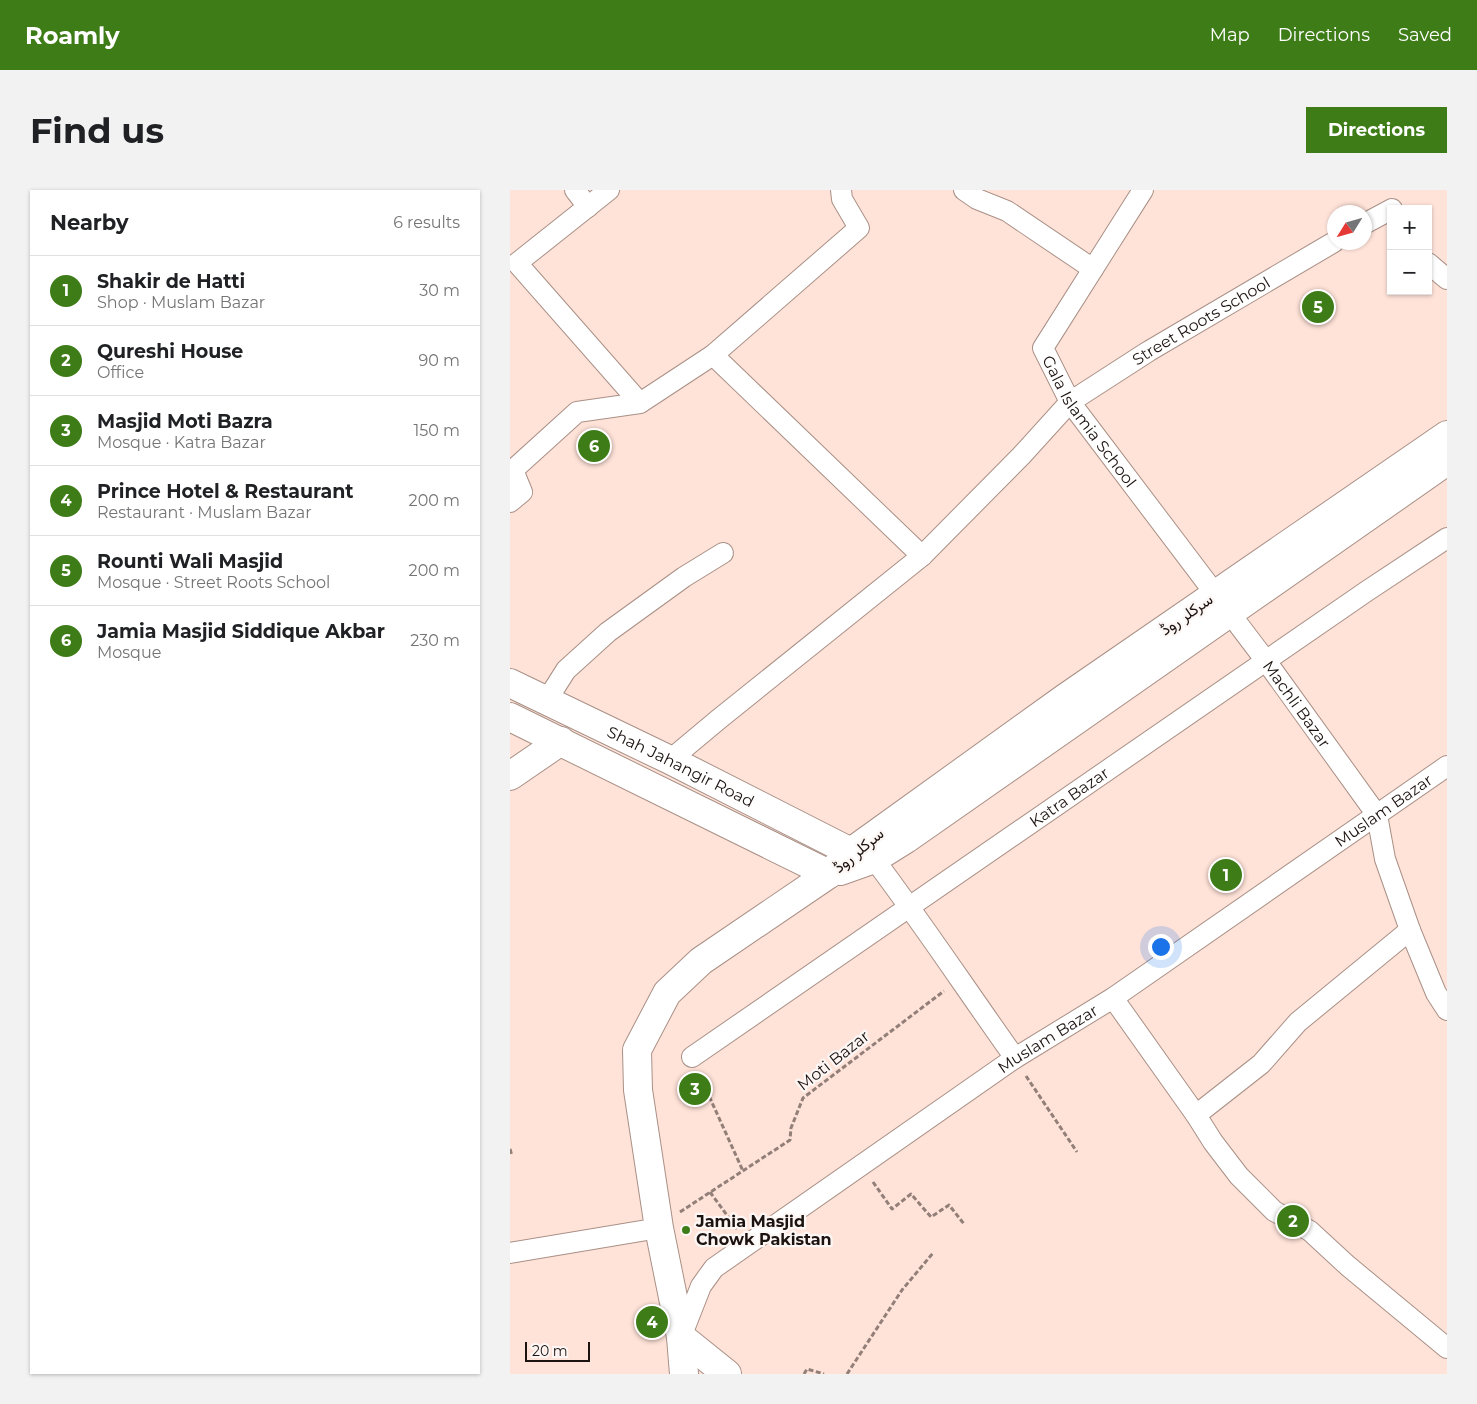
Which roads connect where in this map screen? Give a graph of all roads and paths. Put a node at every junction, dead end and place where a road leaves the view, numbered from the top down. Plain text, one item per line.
1 (575, 190) edge
2 (609, 190) edge
3 (840, 190) edge
4 (964, 190) edge
5 (1143, 190) edge
6 (588, 207) junction
7 (1387, 212) edge
8 (1372, 220) edge
9 (1327, 246) edge
10 (514, 260) edge
11 (1432, 266) edge
12 (1093, 269) junction
13 (1447, 279) edge
14 (713, 355) junction
15 (1070, 402) junction
16 (640, 403) junction
17 (1447, 435) edge
18 (1447, 461) edge
19 (510, 502) edge
20 (1447, 538) edge
21 (723, 553) dead end
22 (922, 556) junction
23 (1222, 604) junction
24 (1266, 661) junction
25 (510, 683) edge
26 (547, 700) junction
27 (510, 717) edge
28 (561, 741) junction
29 (670, 760) junction
30 (1447, 766) edge
31 (510, 776) edge
32 (1376, 815) junction
33 (863, 856) junction
34 (829, 874) junction
35 (910, 907) junction
36 (1410, 930) junction
37 (959, 980) junction
38 (1113, 998) junction
39 (1447, 1010) edge
40 (692, 1057) joint
41 (1015, 1058) junction
42 (1196, 1114) junction
43 (510, 1150) edge
44 (1076, 1152) dead end
45 (512, 1156) dead end
46 (861, 1165) junction
47 (742, 1171) junction
48 (710, 1192) junction
49 (964, 1224) dead end
50 (659, 1228) junction
51 (748, 1244) junction
52 (510, 1253) edge
53 (933, 1253) dead end
54 (682, 1337) junction
55 (1447, 1348) edge
56 (684, 1374) edge
57 (727, 1374) edge
58 (804, 1374) edge
59 (824, 1374) edge
60 (847, 1374) edge

1 - 6 street
2 - 6 street
3 - 14 street
4 - 12 street
5 - 12 street, Gala Islamia School
6 - 10 street
7 - 8 street
9 - 15 street, Street Roots School
10 - 16 street
11 - 13 street
12 - 15 street, Gala Islamia School
14 - 16 street
14 - 22 street
15 - 22 street, Street Roots School
15 - 23 street, Gala Islamia School
16 - 19 street
17 - 23 street, سرکلر روڈ
18 - 23 street, سرکلر روڈ
20 - 24 street, Katra Bazar
21 - 26 street
22 - 29 street, Street Roots School
23 - 24 street, Machli Bazar
23 - 33 street, سرکلر روڈ
24 - 32 street, Machli Bazar
24 - 35 street, Katra Bazar
25 - 26 street, Shah Jahangir Road
26 - 29 street, Shah Jahangir Road
27 - 28 street, Shah Jahangir Road
28 - 31 street
28 - 34 street, Shah Jahangir Road
29 - 33 street, Shah Jahangir Road
30 - 32 street, Muslam Bazar
32 - 36 street
32 - 38 street, Muslam Bazar
33 - 34 street, سرکلر روڈ
33 - 35 street
34 - 50 street, سرکلر روڈ
35 - 37 street
35 - 40 street, Katra Bazar
36 - 39 street
36 - 42 street
37 - 41 street
37 - 47 path, Moti Bazar
38 - 41 street, Muslam Bazar
38 - 42 street
40 - 47 path
41 - 44 path
41 - 46 street, Muslam Bazar
42 - 55 street
43 - 45 path
46 - 49 path
46 - 51 street, Muslam Bazar
47 - 48 path, Moti Bazar
48 - 50 path, Moti Bazar
48 - 51 path
50 - 52 street
50 - 54 street, سرکلر روڈ
51 - 54 street, Muslam Bazar
53 - 60 path
54 - 56 street, سرکلر روڈ
54 - 57 street
58 - 59 path

